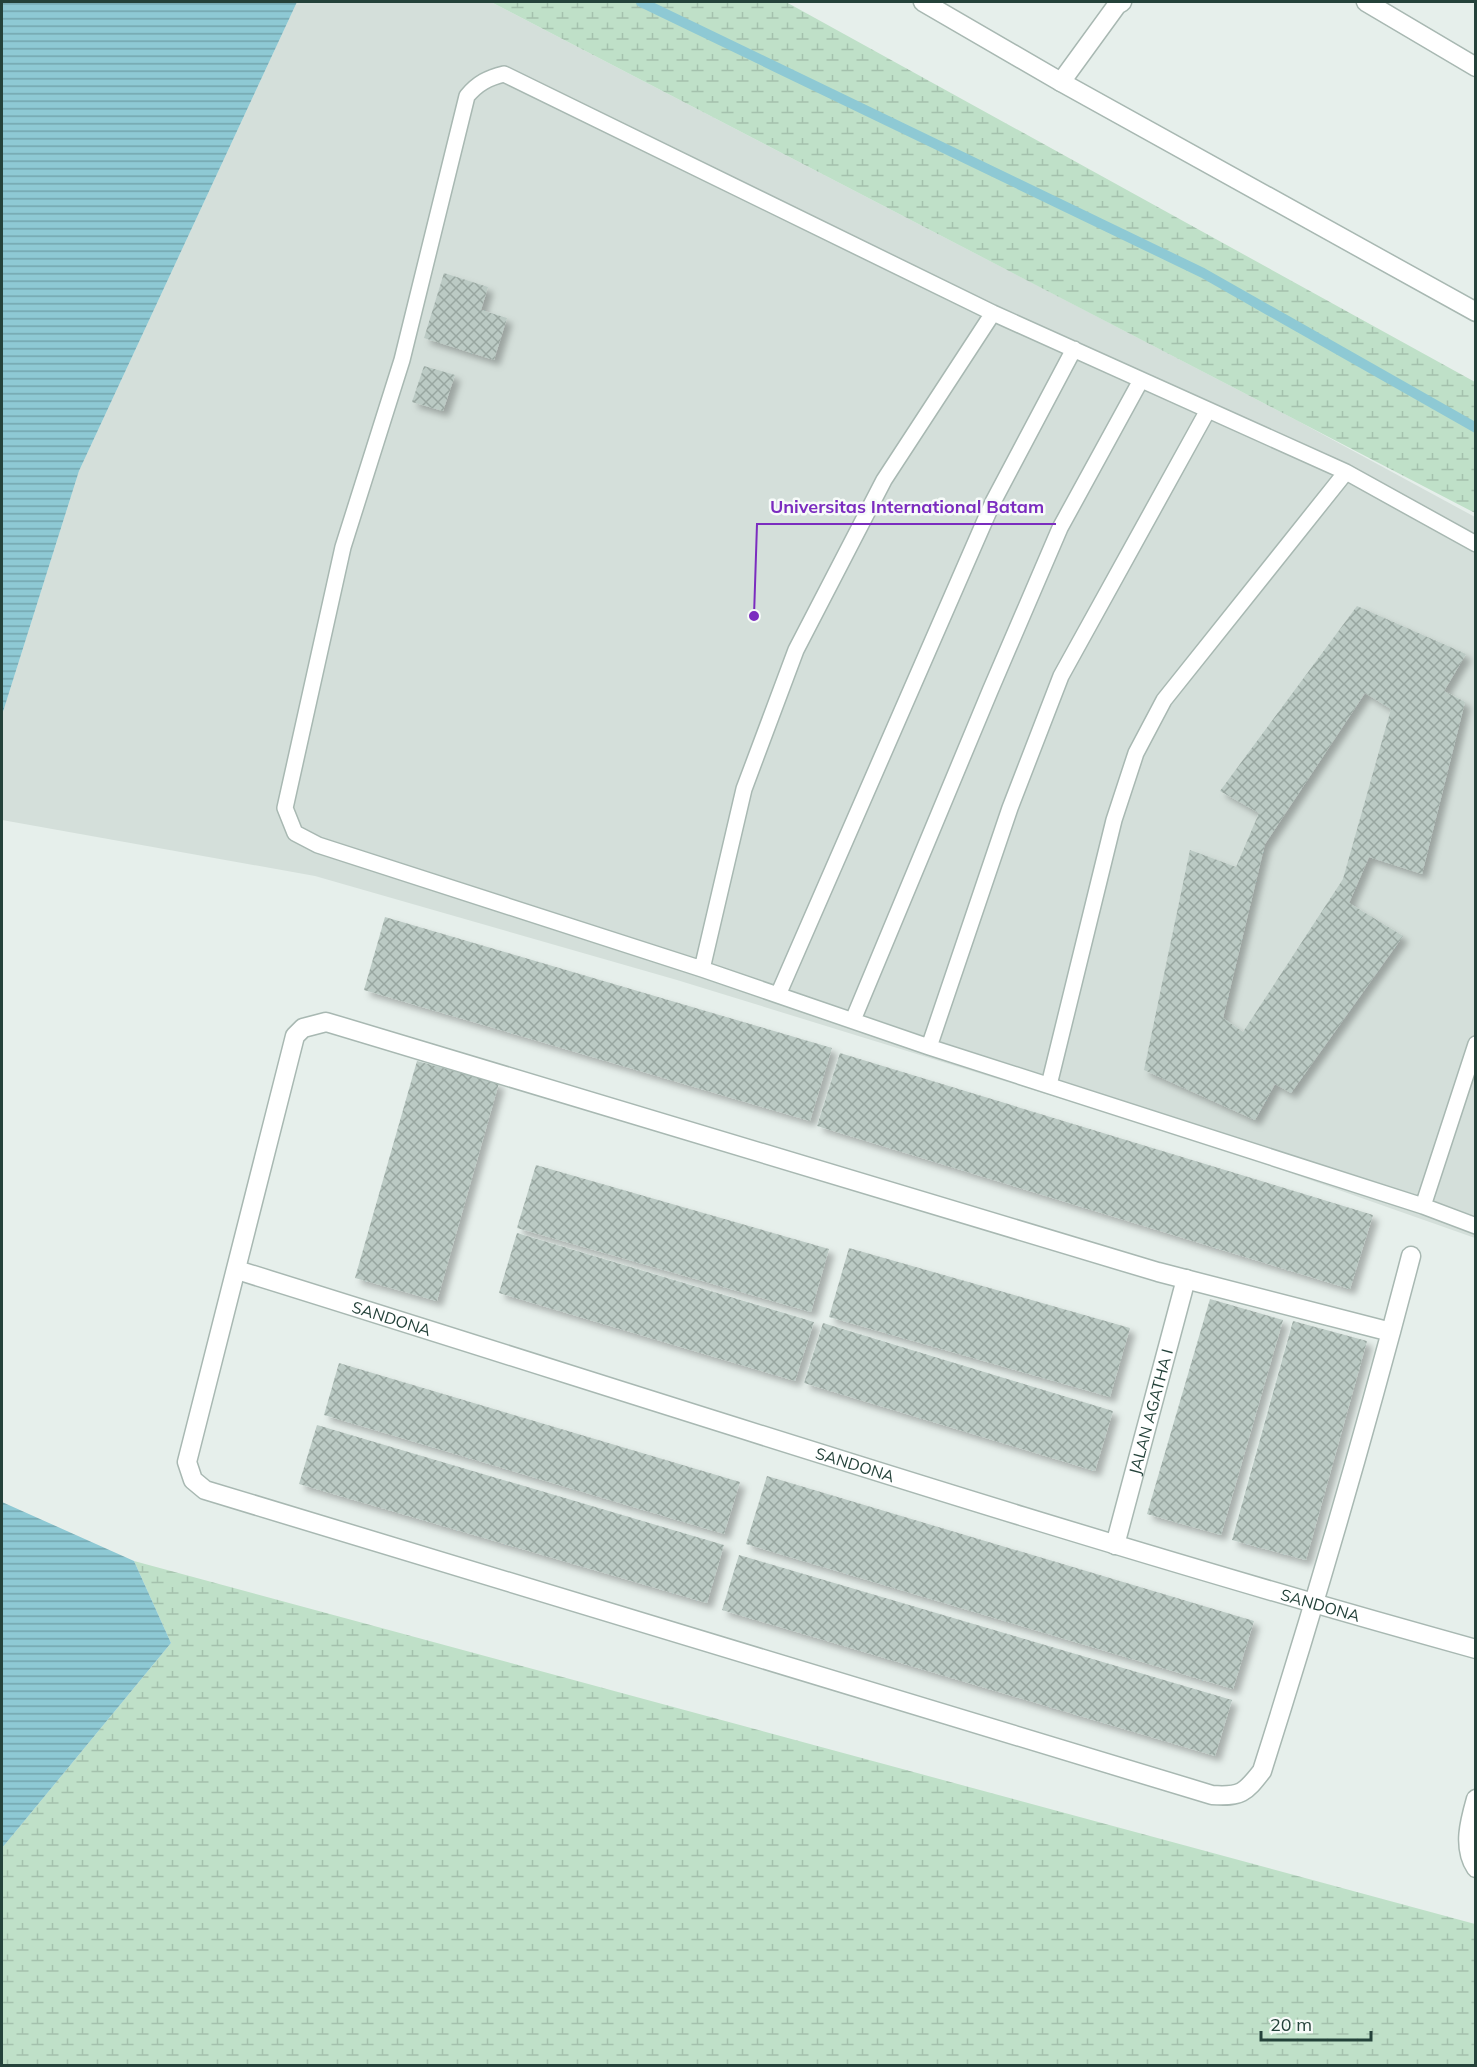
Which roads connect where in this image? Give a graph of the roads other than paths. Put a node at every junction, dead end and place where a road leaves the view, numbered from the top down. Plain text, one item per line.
1 (923, 2) edge
2 (1122, 2) edge
3 (1366, 2) edge
4 (1476, 67) edge
5 (1061, 82) junction
6 (1476, 312) edge
7 (993, 313) junction
8 (1074, 350) junction
9 (1142, 380) junction
10 (1208, 410) junction
11 (1346, 471) junction
12 (1476, 544) edge
13 (702, 969) junction
14 (778, 995) junction
15 (854, 1020) junction
16 (1476, 1044) edge
17 (929, 1047) junction
18 (1048, 1085) junction
19 (1423, 1206) junction
20 (1476, 1226) edge
21 (1411, 1256) dead end
22 (237, 1270) junction
23 (1186, 1279) junction
24 (1391, 1332) junction
25 (1116, 1545) junction
26 (1314, 1604) junction
27 (1476, 1648) edge
28 (1476, 1799) edge
29 (1476, 1868) edge

1 - 5 street
2 - 5 street
3 - 4 street
5 - 6 street
7 - 8 lane
7 - 13 lane
7 - 13 lane
8 - 9 lane
8 - 14 lane
9 - 10 lane
9 - 15 lane
10 - 11 lane
10 - 17 lane
11 - 12 lane
11 - 18 lane
13 - 14 lane
14 - 15 lane
15 - 17 lane
16 - 19 lane
17 - 18 lane
18 - 19 lane
19 - 20 lane
21 - 24 street
22 - 23 street
22 - 25 street, SANDONA
22 - 26 street
23 - 24 street
23 - 25 street, JALAN AGATHA I
24 - 26 street
25 - 26 street, SANDONA
26 - 27 street, SANDONA
28 - 29 street

